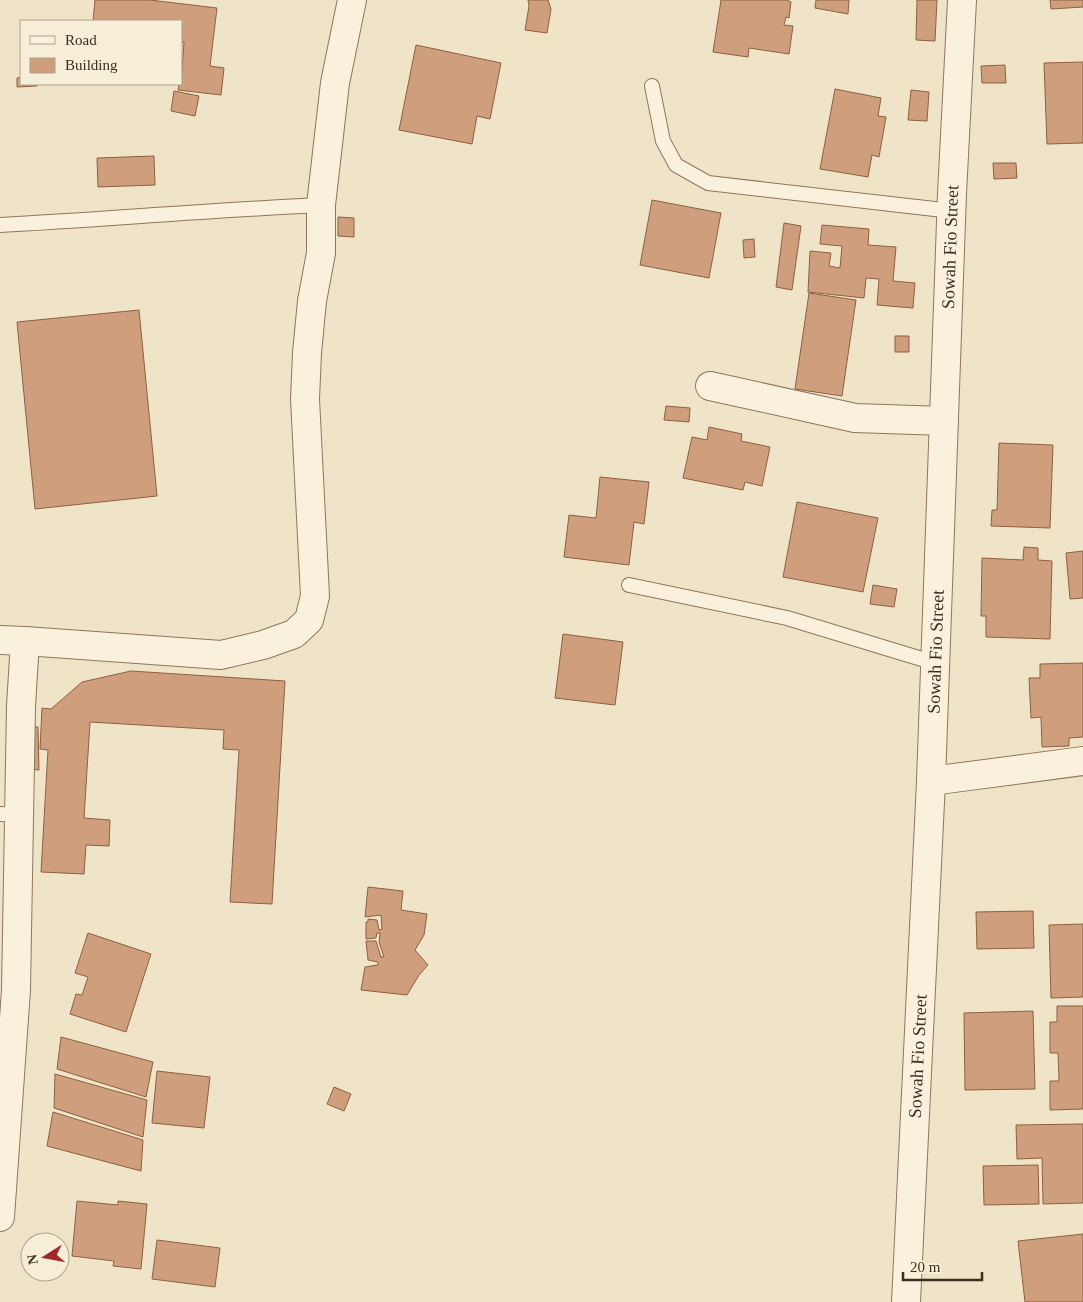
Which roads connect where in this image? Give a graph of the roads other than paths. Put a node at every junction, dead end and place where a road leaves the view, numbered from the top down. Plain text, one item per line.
1 (352, 0) edge
2 (962, 0) edge
3 (652, 86) dead end
4 (321, 205) junction
5 (952, 211) junction
6 (0, 225) edge
7 (710, 386) dead end
8 (944, 421) junction
9 (629, 585) dead end
10 (12, 640) edge
11 (935, 663) junction
12 (1083, 761) edge
13 (931, 781) junction
14 (10, 815) edge
15 (0, 1217) edge
16 (906, 1302) edge

1 - 4 street
2 - 5 street, Sowah Fio Street
3 - 5 lane
4 - 6 lane
4 - 10 street
5 - 8 street, Sowah Fio Street
7 - 8 street
8 - 11 street, Sowah Fio Street
9 - 11 lane
10 - 14 street
11 - 13 street, Sowah Fio Street
12 - 13 street
13 - 16 street, Sowah Fio Street
14 - 15 street

